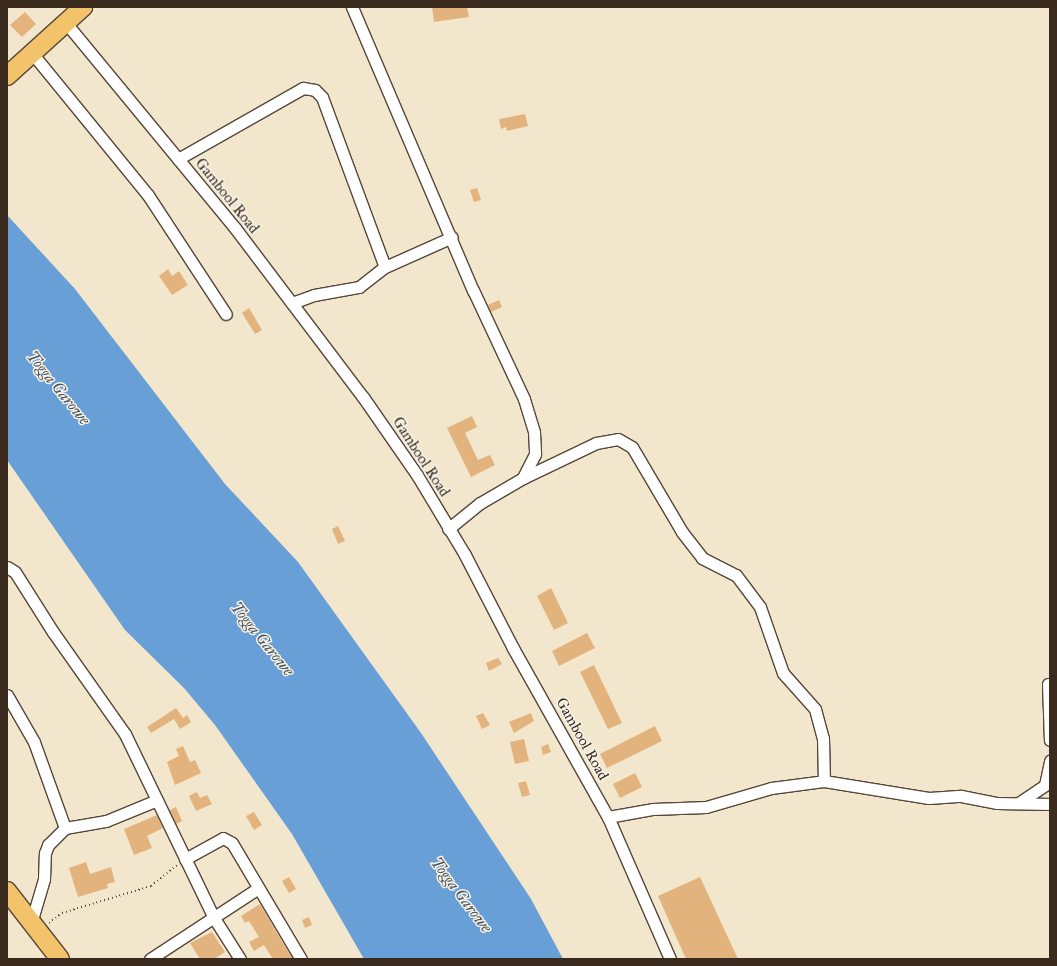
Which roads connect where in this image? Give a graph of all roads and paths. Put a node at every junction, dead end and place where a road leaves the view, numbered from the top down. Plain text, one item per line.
1 (83, 7) edge
2 (352, 7) edge
3 (66, 22) junction
4 (32, 53) junction
5 (7, 76) edge
6 (178, 159) junction
7 (452, 237) junction
8 (385, 267) junction
9 (292, 303) junction
10 (226, 314) dead end
11 (523, 478) junction
12 (448, 529) junction
13 (7, 567) edge
14 (1048, 684) dead end
15 (7, 695) edge
16 (1050, 740) edge
17 (1050, 761) edge
18 (824, 781) junction
19 (158, 800) junction
20 (1020, 802) junction
21 (1050, 804) edge
22 (608, 817) junction
23 (65, 828) junction
24 (185, 858) junction
25 (257, 889) junction
26 (7, 891) edge
27 (214, 918) junction
28 (35, 928) junction
29 (60, 959) edge
30 (150, 959) edge
31 (240, 959) edge
32 (302, 959) edge
33 (670, 959) edge

1 - 3 main road
2 - 7 street
3 - 4 main road
3 - 6 street, Gambool Road
4 - 5 main road
4 - 10 street
6 - 8 street
6 - 9 street, Gambool Road
7 - 8 street
7 - 11 street
8 - 9 street
9 - 12 street, Gambool Road
11 - 12 street
11 - 18 street
12 - 22 street, Gambool Road
13 - 19 street
14 - 16 street
15 - 23 street
17 - 20 street
18 - 20 street
18 - 22 street
19 - 23 street
19 - 24 street
20 - 21 street
22 - 33 street, Gambool Road
23 - 28 street
24 - 25 street
24 - 27 street
24 - 28 path
25 - 27 street
25 - 32 street
26 - 28 main road
27 - 30 street
27 - 31 street
28 - 29 main road

